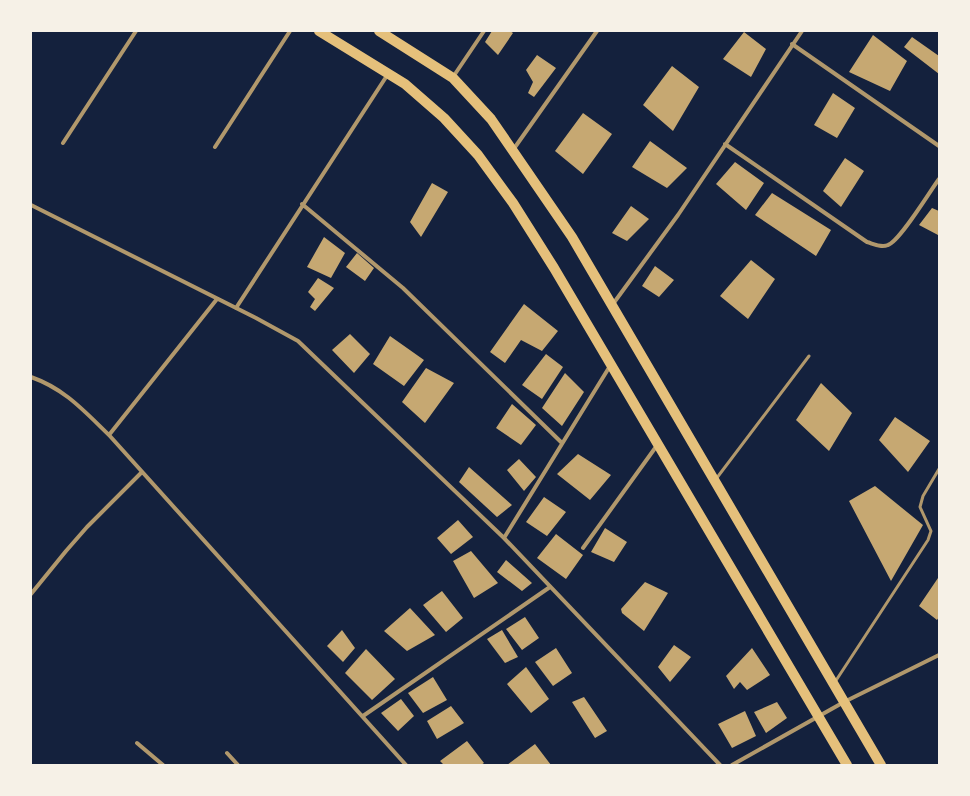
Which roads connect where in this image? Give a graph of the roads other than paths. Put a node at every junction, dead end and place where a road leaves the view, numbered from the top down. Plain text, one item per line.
1 (136, 31) edge
2 (290, 31) edge
3 (320, 31) edge
4 (379, 31) edge
5 (484, 31) edge
6 (597, 31) edge
7 (802, 31) edge
8 (792, 44) junction
9 (388, 74) junction
10 (453, 78) junction
11 (63, 143) dead end
12 (725, 144) junction
13 (939, 146) edge
14 (215, 147) dead end
15 (513, 151) junction
16 (939, 179) edge
17 (302, 204) junction
18 (31, 205) edge
19 (217, 299) junction
20 (612, 305) junction
21 (236, 308) junction
22 (809, 356) dead end
23 (611, 364) junction
24 (31, 377) edge
25 (109, 435) junction
26 (562, 443) junction
27 (658, 443) junction
28 (939, 469) edge
29 (142, 472) junction
30 (714, 481) junction
31 (504, 538) junction
32 (583, 548) dead end
33 (550, 587) junction
34 (31, 594) edge
35 (939, 655) edge
36 (834, 684) junction
37 (844, 702) junction
38 (363, 716) junction
39 (819, 717) junction
40 (137, 743) dead end
41 (227, 753) dead end
42 (163, 765) edge
43 (238, 765) edge
44 (406, 765) edge
45 (720, 765) edge
46 (732, 765) edge
47 (847, 765) edge
48 (881, 765) edge

1 - 11 street
2 - 14 street
3 - 9 main road
4 - 10 main road
5 - 10 street
6 - 15 street
7 - 8 street
8 - 12 street
8 - 13 street
9 - 17 street
9 - 23 main road
10 - 15 main road
12 - 16 street
12 - 20 street
15 - 20 main road
17 - 21 street
17 - 26 street
18 - 19 street
19 - 21 street
19 - 25 street
20 - 30 main road
21 - 31 street
22 - 30 lane
23 - 26 street
23 - 27 main road
24 - 25 street
25 - 29 street
26 - 31 street
27 - 32 street
27 - 39 main road
28 - 36 lane
29 - 34 street
29 - 38 street
30 - 36 main road
31 - 33 street
33 - 38 street
33 - 45 street
35 - 37 street
36 - 37 main road
37 - 39 street
37 - 48 main road
38 - 44 street
39 - 46 street
39 - 47 main road
40 - 42 street
41 - 43 street

